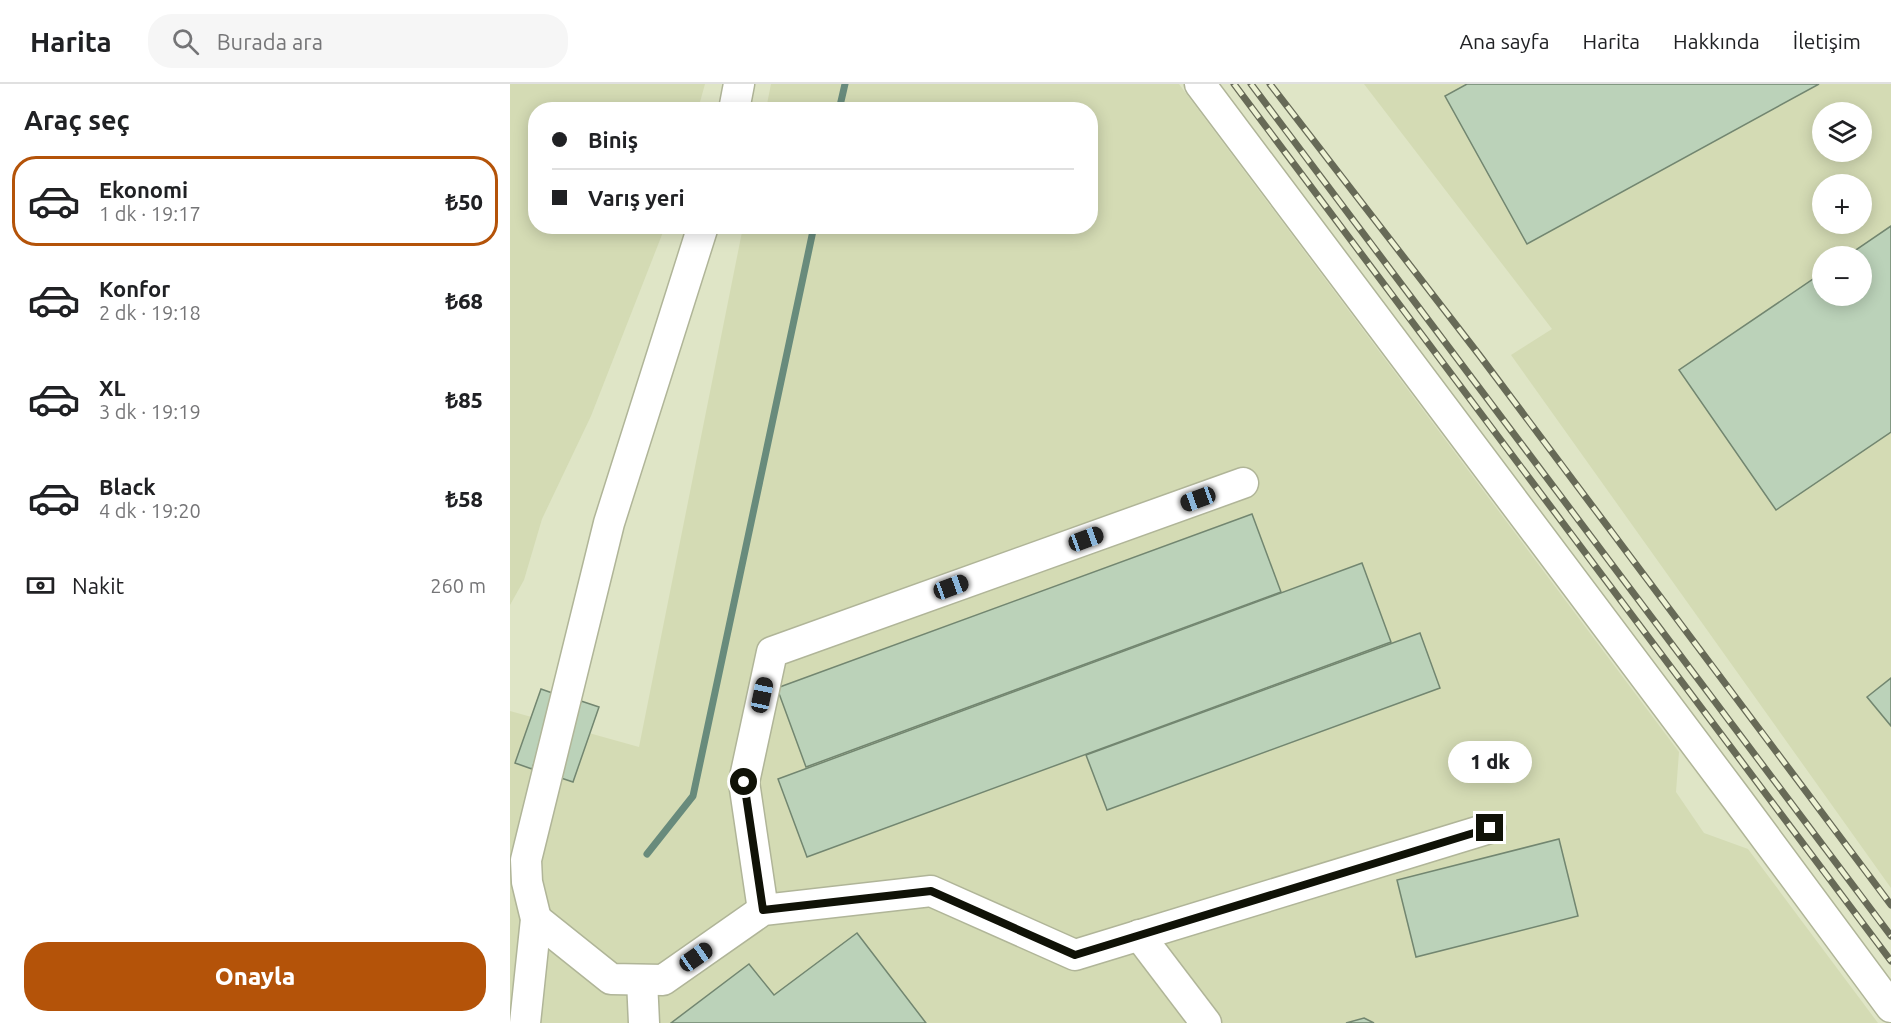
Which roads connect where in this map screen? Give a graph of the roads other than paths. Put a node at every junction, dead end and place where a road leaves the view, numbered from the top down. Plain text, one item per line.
1 (740, 84) edge
2 (1200, 84) edge
3 (736, 102) edge
4 (700, 234) edge
5 (1243, 483) dead end
6 (1490, 828) dead end
7 (763, 910) junction
8 (536, 919) junction
9 (1139, 935) junction
10 (642, 980) junction
11 (1891, 1007) edge
12 (525, 1023) edge
13 (644, 1023) edge
14 (1206, 1023) edge

1 - 3 street
2 - 11 street
4 - 8 street
5 - 7 street
6 - 9 street
7 - 9 street
7 - 10 street
8 - 10 street
8 - 12 street
9 - 14 street
10 - 13 street

